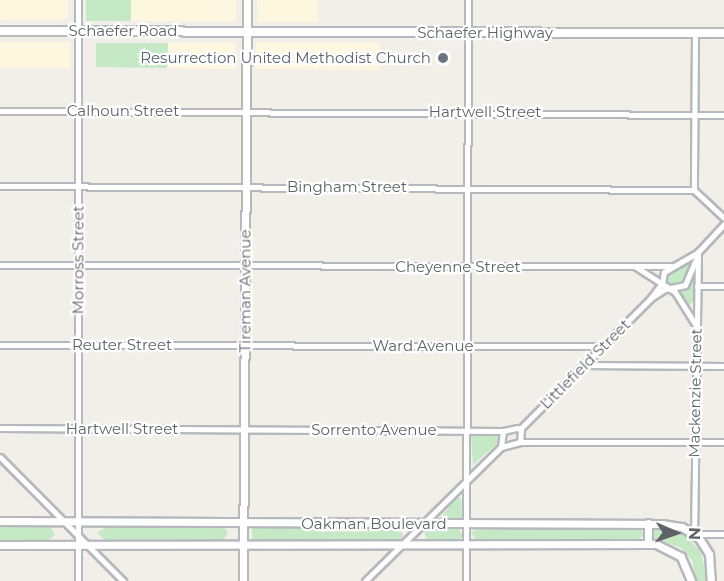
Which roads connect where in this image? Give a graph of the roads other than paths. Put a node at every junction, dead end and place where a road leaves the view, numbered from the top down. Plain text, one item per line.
1 (78, 0) edge
2 (247, 0) edge
3 (468, 0) edge
4 (0, 31) edge
5 (78, 31) junction
6 (246, 32) junction
7 (468, 33) junction
8 (695, 33) junction
9 (724, 33) edge
10 (0, 111) edge
11 (78, 111) junction
12 (246, 112) junction
13 (467, 112) junction
14 (695, 113) junction
15 (724, 115) edge
16 (0, 186) edge
17 (78, 186) junction
18 (246, 187) junction
19 (467, 188) junction
20 (694, 189) junction
21 (724, 218) edge
22 (724, 224) edge
23 (698, 252) junction
24 (0, 265) edge
25 (78, 266) junction
26 (246, 266) junction
27 (671, 266) junction
28 (467, 267) junction
29 (636, 267) junction
30 (662, 283) junction
31 (697, 286) junction
32 (724, 286) edge
33 (668, 288) junction
34 (650, 299) junction
35 (695, 325) junction
36 (0, 345) edge
37 (78, 345) junction
38 (245, 345) junction
39 (466, 346) junction
40 (601, 346) junction
41 (582, 366) junction
42 (695, 366) junction
43 (724, 366) edge
44 (0, 428) edge
45 (78, 429) junction
46 (520, 429) junction
47 (244, 430) junction
48 (466, 430) junction
49 (503, 431) junction
50 (522, 442) junction
51 (694, 442) junction
52 (724, 442) edge
53 (501, 447) junction
54 (0, 457) edge
55 (466, 481) junction
56 (0, 521) edge
57 (64, 521) junction
58 (78, 521) junction
59 (243, 523) junction
60 (648, 523) junction
61 (423, 524) junction
62 (466, 524) junction
63 (694, 534) junction
64 (724, 534) edge
65 (78, 535) junction
66 (402, 544) junction
67 (466, 544) junction
68 (648, 544) junction
69 (0, 545) edge
70 (78, 545) junction
71 (87, 545) junction
72 (243, 545) junction
73 (78, 581) edge
74 (123, 581) edge
75 (243, 581) edge
76 (365, 581) edge
77 (466, 581) edge
78 (691, 581) edge
79 (711, 581) edge

1 - 5 street, Morross Street
2 - 6 street, Tireman Avenue
3 - 7 street
4 - 5 main road, Schaefer Road
5 - 6 main road, Schaefer Road
5 - 11 street, Morross Street
6 - 7 main road, Schaefer Highway
6 - 12 street, Tireman Avenue
7 - 8 main road, Schaefer Highway
7 - 13 street
8 - 9 main road, Schaefer Highway
8 - 14 street
10 - 11 street, Calhoun Street
11 - 12 street, Calhoun Street
11 - 17 street, Morross Street
12 - 13 street, Hartwell Street
12 - 18 street, Tireman Avenue
13 - 14 street, Hartwell Street
13 - 19 street
14 - 15 street, Hartwell Street
14 - 20 street
16 - 17 street, Bingham Street
17 - 18 street, Bingham Street
17 - 25 street, Morross Street
18 - 19 street, Bingham Street
18 - 26 street, Tireman Avenue
19 - 20 street, Bingham Street
19 - 28 street
20 - 21 street
22 - 23 street, Littlefield Street
23 - 27 street, Littlefield Street
23 - 31 street, Mackenzie Street
23 - 33 street, Littlefield Street
24 - 25 street, Cheyenne Street
25 - 26 street, Cheyenne Street
25 - 37 street, Morross Street
26 - 28 street, Cheyenne Street
26 - 38 street, Tireman Avenue
27 - 29 street, Cheyenne Street
27 - 30 street, Littlefield Street
28 - 29 street, Cheyenne Street
28 - 39 street
29 - 30 street
30 - 33 street
30 - 34 street, Littlefield Street
31 - 32 street
31 - 35 street, Mackenzie Street
33 - 34 street, Littlefield Street
33 - 35 street
34 - 40 street, Littlefield Street
35 - 42 street, Mackenzie Street
36 - 37 street, Reuter Street
37 - 38 street, Reuter Street
37 - 45 street, Morross Street
38 - 39 street, Ward Avenue
38 - 47 street, Tireman Avenue
39 - 40 street, Ward Avenue
39 - 48 street
40 - 41 street, Littlefield Street
41 - 42 street
41 - 46 street, Littlefield Street
42 - 43 street
42 - 51 street, Mackenzie Street
44 - 45 street, Hartwell Street
45 - 47 street, Hartwell Street
45 - 58 street, Morross Street
46 - 49 street, Sorrento Avenue
46 - 50 street
47 - 48 street, Sorrento Avenue
47 - 59 street, Tireman Avenue
48 - 49 street, Sorrento Avenue
48 - 55 street
49 - 53 street
50 - 51 street
50 - 53 street
51 - 52 street
51 - 63 street, Mackenzie Street
53 - 55 street
54 - 57 street
55 - 61 street
55 - 62 street
56 - 57 street, Oakman Boulevard
57 - 58 street, Oakman Boulevard
57 - 65 street
58 - 59 street, Oakman Boulevard
58 - 65 street, Morross Street
59 - 61 street, Oakman Boulevard
59 - 72 street, Tireman Avenue
60 - 62 street, Oakman Boulevard
60 - 63 street, Oakman Boulevard
60 - 68 street
61 - 62 street, Oakman Boulevard
61 - 66 street
62 - 67 street
63 - 64 street
63 - 79 street
65 - 70 street, Morross Street
65 - 71 street
66 - 67 street, Oakman Boulevard
66 - 72 street, Oakman Boulevard
66 - 76 street
67 - 68 street, Oakman Boulevard
67 - 77 street
68 - 78 street, Oakman Boulevard
69 - 70 street, Oakman Boulevard
70 - 71 street, Oakman Boulevard
70 - 73 street
71 - 72 street, Oakman Boulevard
71 - 74 street
72 - 75 street, Tireman Avenue

